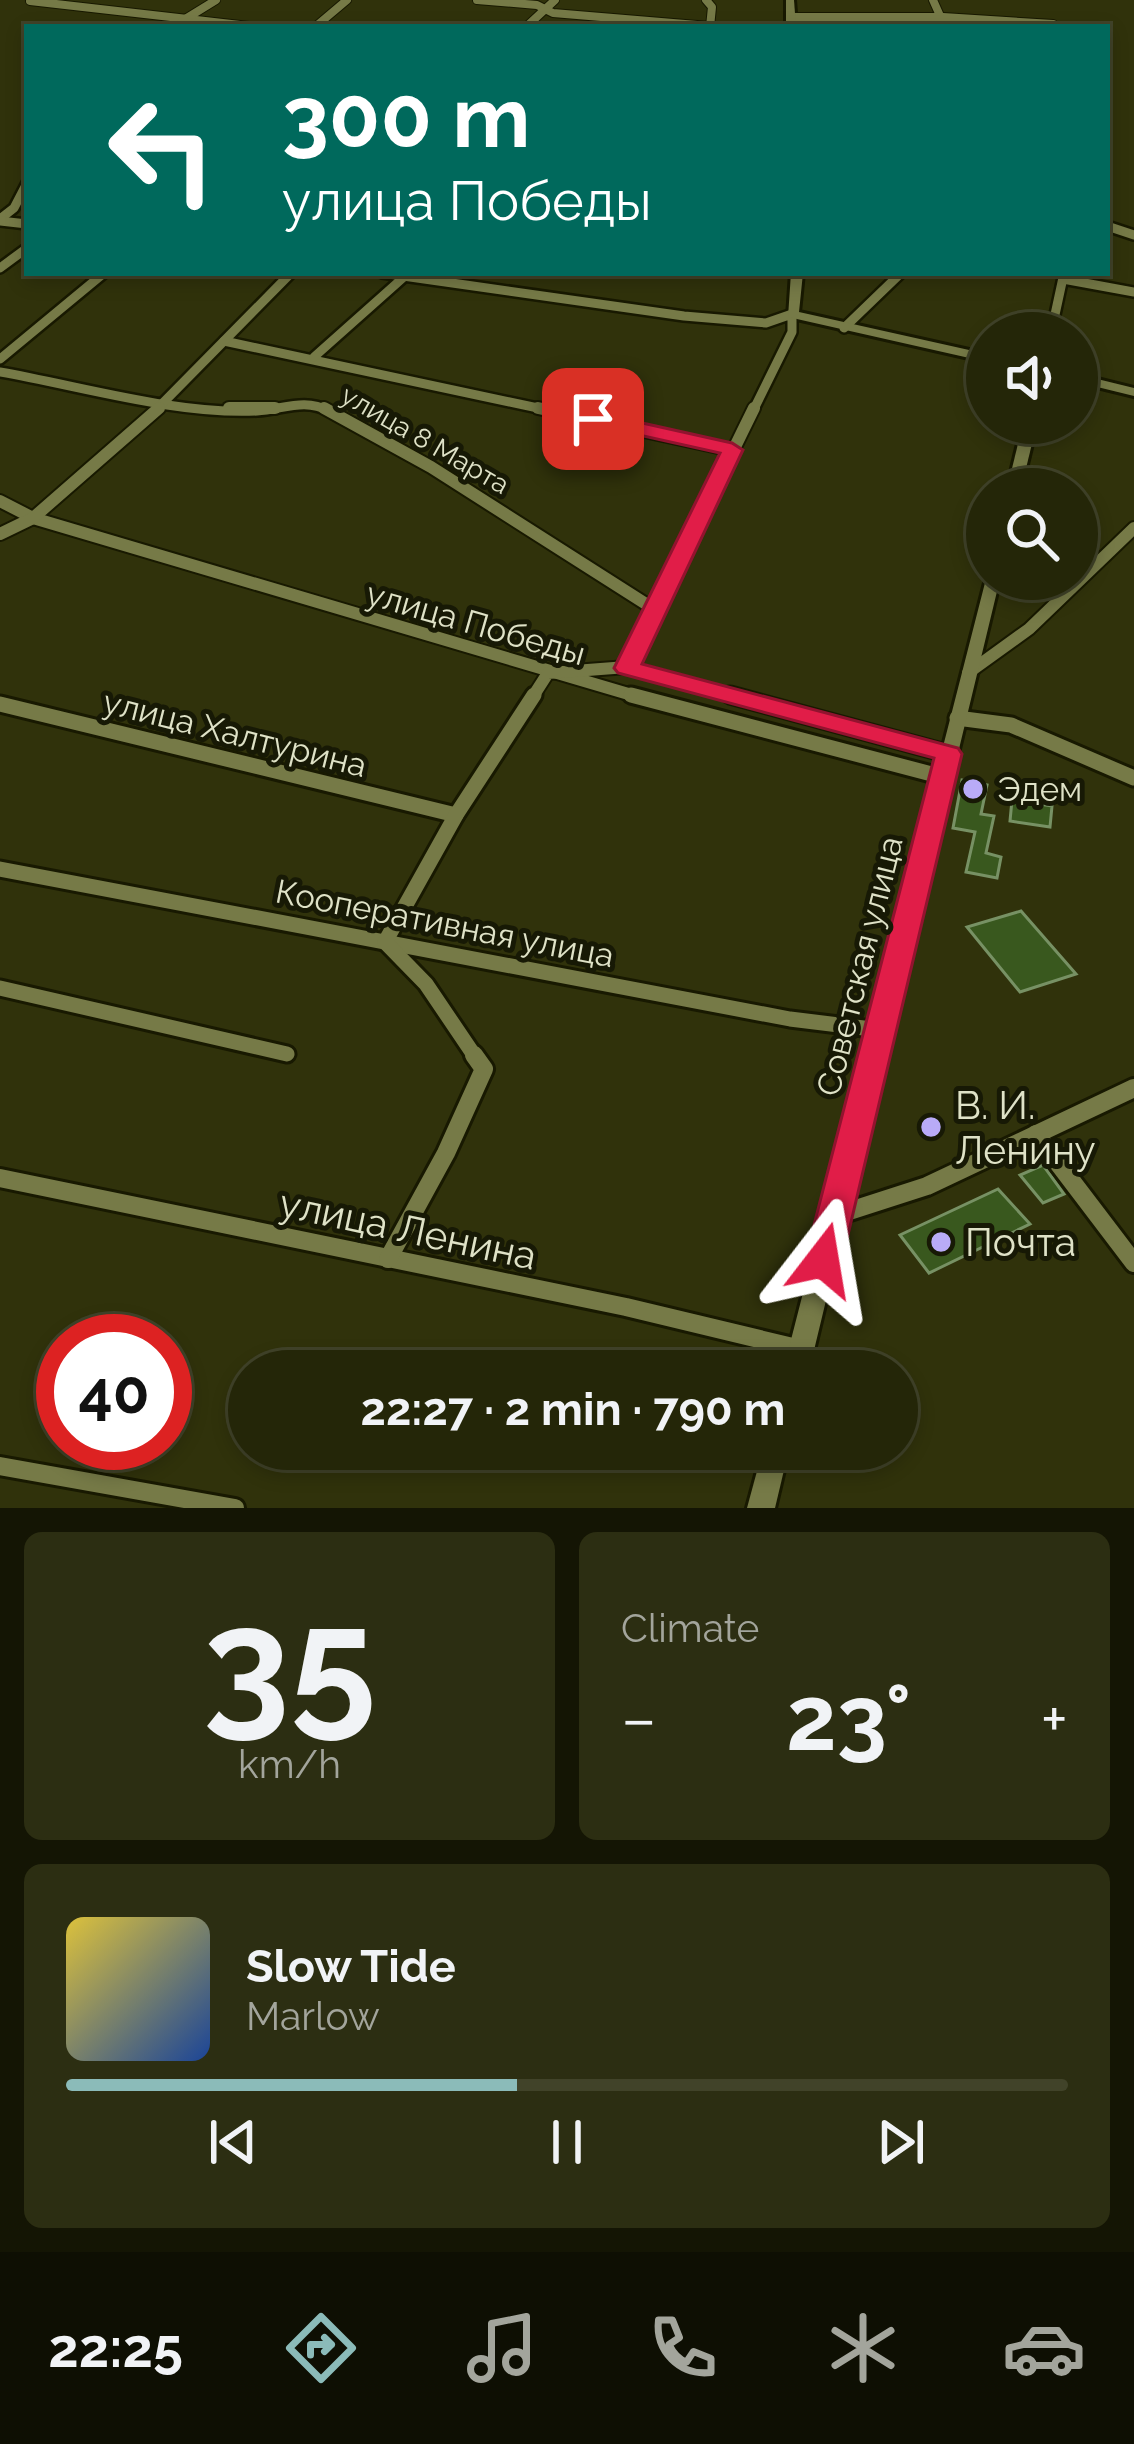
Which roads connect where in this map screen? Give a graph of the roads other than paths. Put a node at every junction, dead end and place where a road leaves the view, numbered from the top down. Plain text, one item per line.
1 (216, 0) edge
2 (347, 0) edge
3 (477, 0) edge
4 (555, 0) edge
5 (790, 0) edge
6 (933, 0) edge
7 (30, 1) edge
8 (545, 9) junction
9 (943, 17) junction
10 (184, 20) junction
11 (791, 22) edge
12 (177, 24) edge
13 (226, 24) edge
14 (319, 24) edge
15 (529, 24) edge
16 (691, 24) edge
17 (944, 24) edge
18 (1053, 24) dead end
19 (24, 190) edge
20 (0, 220) edge
21 (100, 276) edge
22 (288, 276) edge
23 (405, 276) joint
24 (796, 276) edge
25 (898, 276) edge
26 (1063, 276) edge
27 (1134, 292) edge
28 (1055, 312) edge
29 (792, 314) junction
30 (844, 328) junction
31 (224, 341) junction
32 (966, 354) edge
33 (314, 357) junction
34 (0, 359) edge
35 (0, 373) edge
36 (1098, 383) edge
37 (1134, 392) edge
38 (166, 401) junction
39 (732, 450) junction
40 (0, 501) edge
41 (33, 518) junction
42 (1134, 528) edge
43 (0, 535) edge
44 (987, 600) edge
45 (657, 611) junction
46 (627, 668) junction
47 (968, 673) junction
48 (548, 674) junction
49 (0, 704) edge
50 (958, 718) junction
51 (949, 754) junction
52 (943, 777) junction
53 (1134, 778) edge
54 (456, 815) junction
55 (0, 869) edge
56 (385, 943) junction
57 (0, 988) edge
58 (880, 1030) junction
59 (287, 1054) dead end
60 (1134, 1088) edge
61 (1036, 1134) junction
62 (0, 1178) edge
63 (834, 1216) junction
64 (388, 1259) junction
65 (1134, 1263) edge
66 (766, 1350) edge
67 (801, 1350) edge
68 (0, 1466) edge
69 (771, 1470) edge
70 (235, 1508) edge
71 (761, 1508) edge

1 - 10 street
2 - 14 street
3 - 8 street
4 - 8 street
5 - 11 street
6 - 9 street
7 - 10 street
8 - 15 street
8 - 16 street
9 - 11 street
9 - 17 street
9 - 18 street
10 - 12 street
10 - 13 street
19 - 20 street
21 - 34 street
22 - 31 street
23 - 29 street
23 - 33 street
24 - 29 street
25 - 30 street
26 - 27 street
26 - 28 street
29 - 30 street
29 - 39 street
30 - 32 street
31 - 33 street
31 - 38 street
33 - 39 street
35 - 38 street, улица 8 Марта
36 - 37 street
38 - 41 street
38 - 45 street, улица 8 Марта
39 - 45 street
40 - 41 street, улица Победы
41 - 43 street
41 - 48 street, улица Победы
42 - 47 street
44 - 47 street, Советская улица
45 - 46 street
46 - 48 street, улица Победы
46 - 51 street, улица Победы
47 - 50 street, Советская улица
48 - 52 street, улица Победы
48 - 54 street
49 - 54 street, улица Халтурина
50 - 51 street, Советская улица
50 - 53 street
51 - 52 street, Советская улица
52 - 58 street, Советская улица
54 - 56 street
55 - 56 street, Кооперативная улица
56 - 58 street, Кооперативная улица
56 - 64 street
57 - 59 street
58 - 63 street, Советская улица
60 - 61 street
61 - 63 street
61 - 65 street
62 - 64 street, улица Ленина
63 - 67 street, Советская улица
64 - 66 street, улица Ленина
68 - 70 street
69 - 71 street

